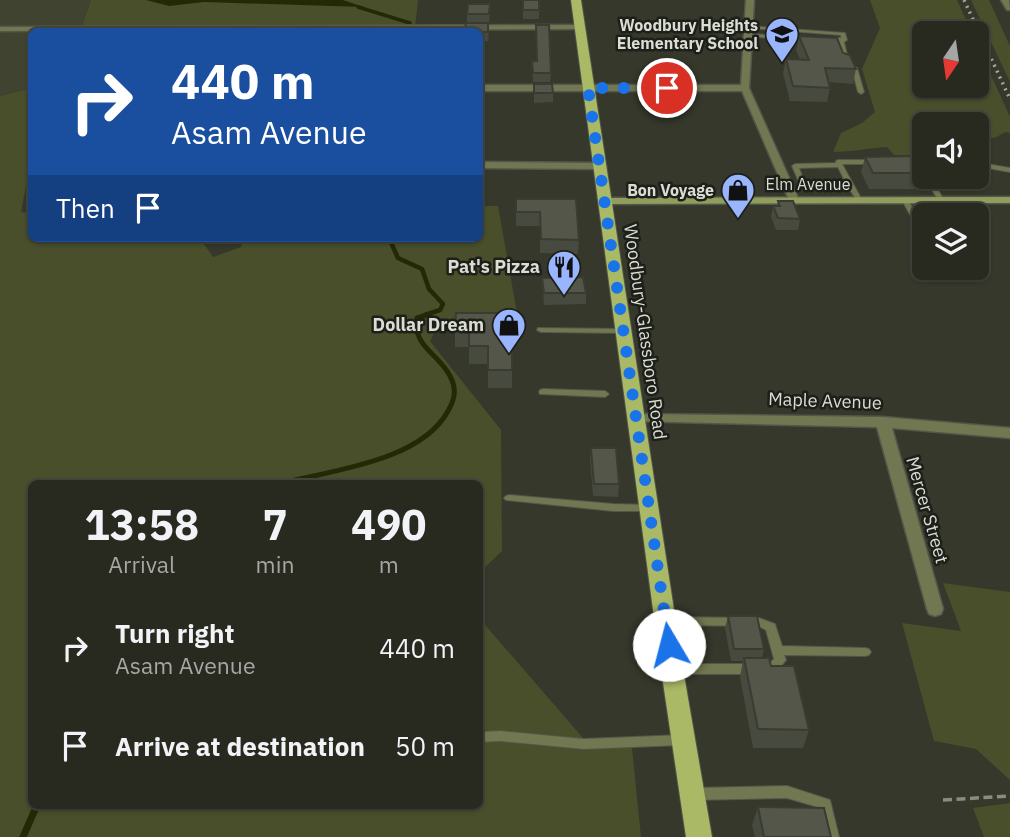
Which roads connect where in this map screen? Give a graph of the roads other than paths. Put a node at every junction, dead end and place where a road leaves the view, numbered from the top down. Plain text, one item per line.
1 (576, 0) edge
2 (750, 0) edge
3 (579, 27) junction
4 (376, 28) edge
5 (0, 29) edge
6 (28, 29) edge
7 (748, 31) junction
8 (483, 88) edge
9 (588, 88) junction
10 (745, 89) junction
11 (861, 92) dead end
12 (878, 162) edge
13 (483, 165) edge
14 (840, 165) junction
15 (601, 166) junction
16 (989, 166) edge
17 (1010, 170) edge
18 (849, 183) junction
19 (933, 189) edge
20 (794, 200) junction
21 (859, 200) junction
22 (905, 200) junction
23 (939, 200) junction
24 (1010, 200) edge
25 (606, 201) junction
26 (940, 203) edge
27 (912, 213) edge
28 (541, 330) dead end
29 (623, 331) junction
30 (543, 392) dead end
31 (606, 394) dead end
32 (638, 418) junction
33 (883, 422) junction
34 (1010, 433) edge
35 (509, 498) dead end
36 (650, 508) junction
37 (935, 609) dead end
38 (666, 621) junction
39 (778, 650) junction
40 (864, 652) dead end
41 (672, 669) junction
42 (483, 737) edge
43 (684, 740) junction
44 (692, 794) junction
45 (699, 837) edge
46 (833, 837) edge

1 - 3 main road, Woodbury-Glassboro Road
2 - 7 street
3 - 4 street
3 - 9 main road, Woodbury-Glassboro Road
5 - 6 street
7 - 10 street
7 - 11 lane
8 - 9 street
9 - 10 street
9 - 15 main road, Woodbury-Glassboro Road
10 - 20 street
12 - 14 lane
13 - 15 street
14 - 18 lane
14 - 18 lane
15 - 25 main road, Woodbury-Glassboro Road
16 - 17 lane
18 - 21 lane
19 - 23 lane
20 - 21 main road, Elm Avenue
20 - 25 main road, Elm Avenue
21 - 22 main road, Elm Avenue
22 - 23 main road, Elm Avenue
22 - 27 lane
23 - 24 main road, Elm Avenue
23 - 26 lane
25 - 29 main road, Woodbury-Glassboro Road
28 - 29 lane
29 - 32 main road, Woodbury-Glassboro Road
30 - 31 lane
32 - 33 street, Maple Avenue
32 - 36 main road, Woodbury-Glassboro Road
33 - 34 street, Maple Avenue
33 - 37 street, Mercer Street
35 - 36 lane
36 - 38 main road, Woodbury-Glassboro Road
38 - 39 lane
38 - 41 main road, Woodbury-Glassboro Road
39 - 40 lane
39 - 41 lane
41 - 43 main road, Woodbury-Glassboro Road
42 - 43 lane
43 - 44 main road, Woodbury-Glassboro Road
44 - 45 main road, Woodbury-Glassboro Road
44 - 46 lane

